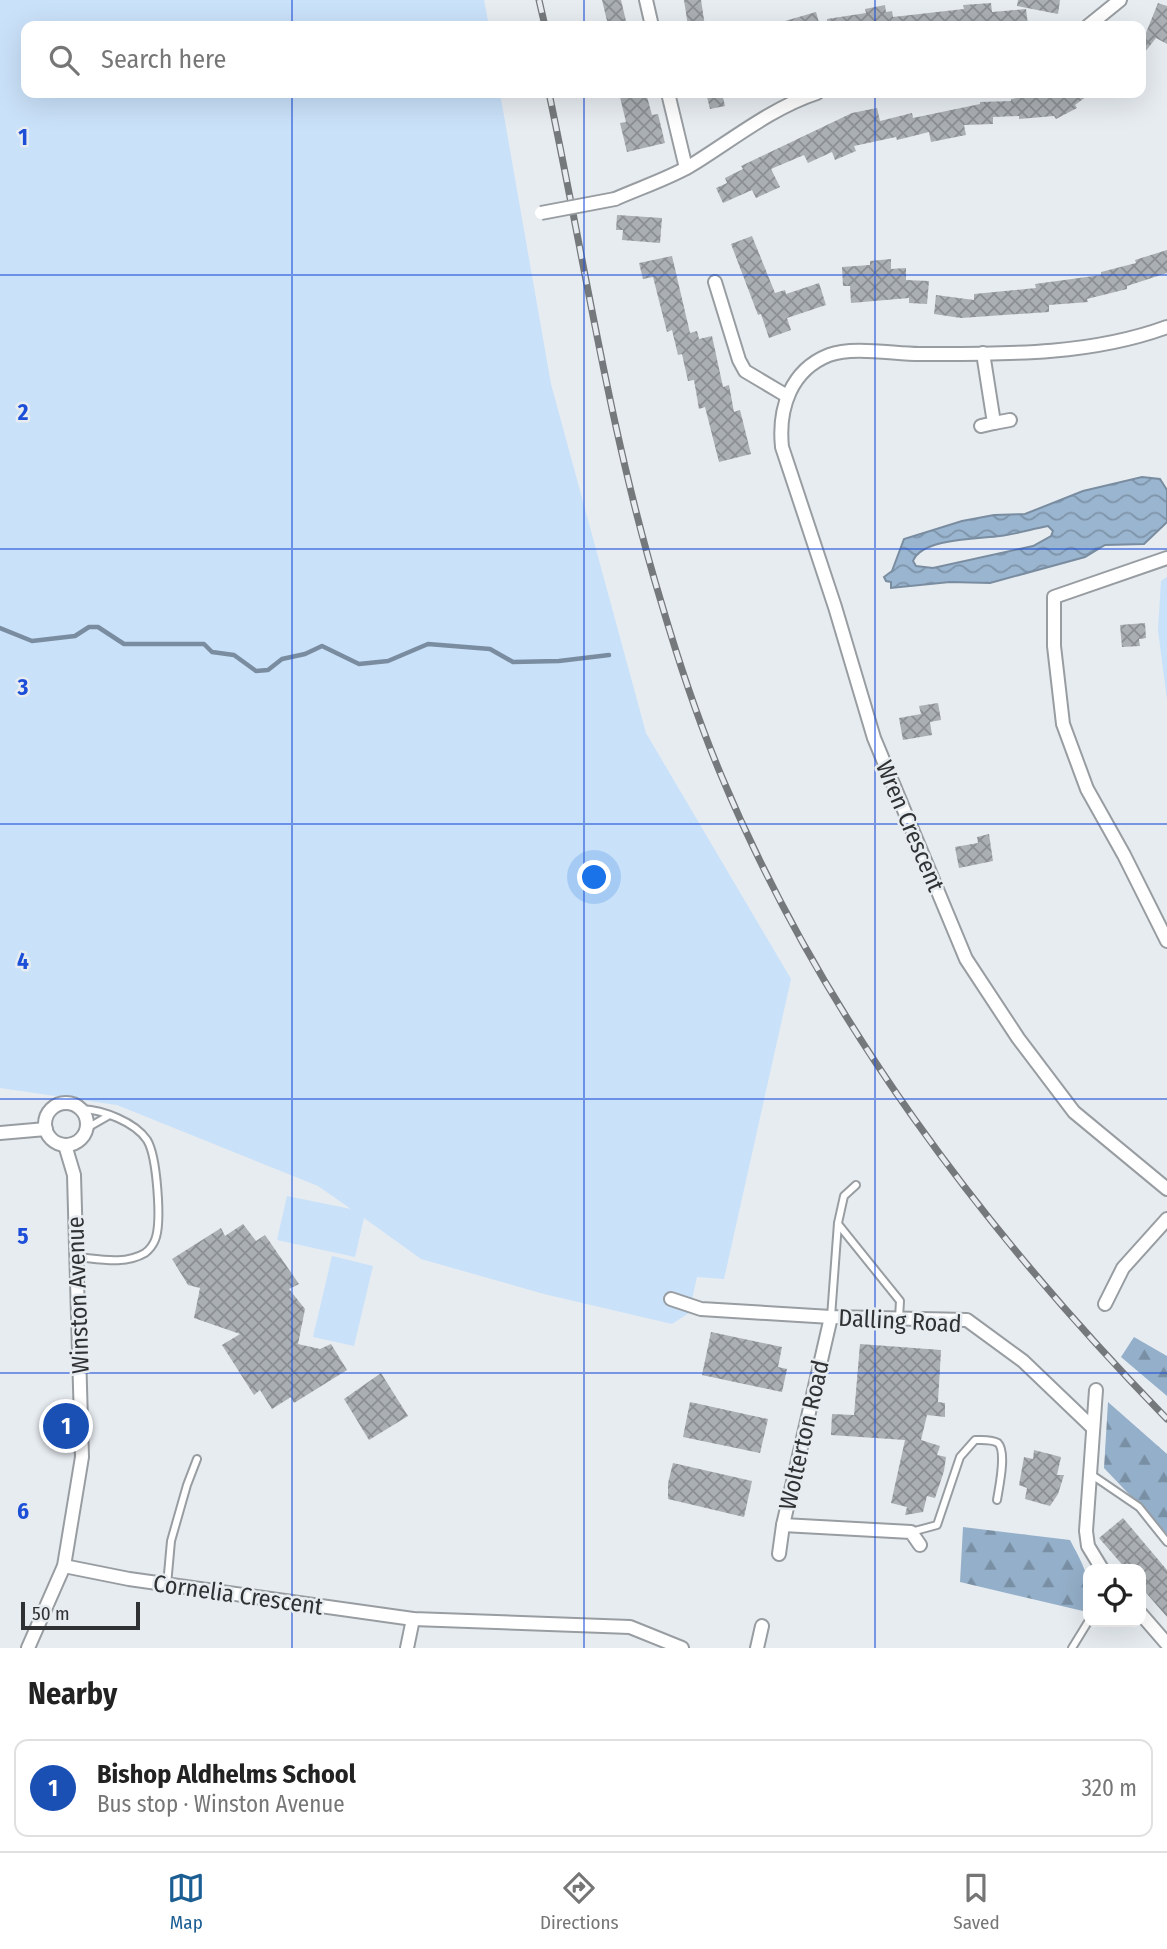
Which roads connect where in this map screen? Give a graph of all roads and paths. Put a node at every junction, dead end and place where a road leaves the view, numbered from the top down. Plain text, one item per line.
1 (646, 0) edge
2 (1121, 0) edge
3 (651, 21) edge
4 (1094, 21) edge
5 (669, 98) edge
6 (802, 98) edge
7 (686, 168) junction
8 (541, 213) dead end
9 (715, 282) dead end
10 (1167, 327) edge
11 (983, 353) junction
12 (787, 396) junction
13 (1010, 420) dead end
14 (1167, 558) edge
15 (1167, 941) edge
16 (82, 1109) junction
17 (108, 1116) junction
18 (87, 1128) junction
19 (46, 1129) junction
20 (0, 1133) edge
21 (65, 1145) junction
22 (856, 1185) dead end
23 (1167, 1189) edge
24 (1167, 1219) edge
25 (838, 1223) junction
26 (77, 1257) junction
27 (671, 1299) dead end
28 (1105, 1304) dead end
29 (831, 1317) junction
30 (899, 1320) junction
31 (1096, 1390) dead end
32 (1093, 1428) junction
33 (197, 1459) dead end
34 (1090, 1474) junction
35 (997, 1500) dead end
36 (783, 1525) junction
37 (911, 1532) junction
38 (1167, 1542) edge
39 (920, 1545) dead end
40 (779, 1554) dead end
41 (1099, 1564) edge
42 (64, 1566) junction
43 (167, 1585) junction
44 (413, 1619) junction
45 (1146, 1620) edge
46 (762, 1626) dead end
47 (1085, 1627) edge
48 (1167, 1643) edge
49 (28, 1648) edge
50 (407, 1648) edge
51 (682, 1648) edge
52 (757, 1648) edge
53 (1072, 1648) edge

1 - 3 street
2 - 4 street
5 - 7 street
6 - 7 street
7 - 8 street, bridge
9 - 12 street
10 - 11 street
11 - 12 street
11 - 13 street
12 - 23 street, Wren Crescent
14 - 15 street
16 - 17 lane
16 - 18 street
16 - 19 street
17 - 18 lane
17 - 26 lane
18 - 21 street
19 - 20 street
19 - 21 street
21 - 26 street, Winston Avenue
22 - 25 lane
24 - 28 street
25 - 29 lane
25 - 30 lane
26 - 42 street, Winston Avenue
27 - 29 street, Dalling Road
29 - 30 street, Dalling Road
29 - 36 street, Wolterton Road
30 - 32 street, Dalling Road
31 - 32 street
32 - 34 street
33 - 43 lane
34 - 38 lane
34 - 41 street
35 - 37 lane
36 - 37 street
36 - 40 street, Wolterton Road
37 - 39 street
42 - 43 street, Cornelia Crescent
42 - 49 street, Winston Avenue
43 - 44 street, Cornelia Crescent
44 - 50 street
44 - 51 street, Cornelia Crescent
45 - 48 street
46 - 52 street
47 - 53 lane

